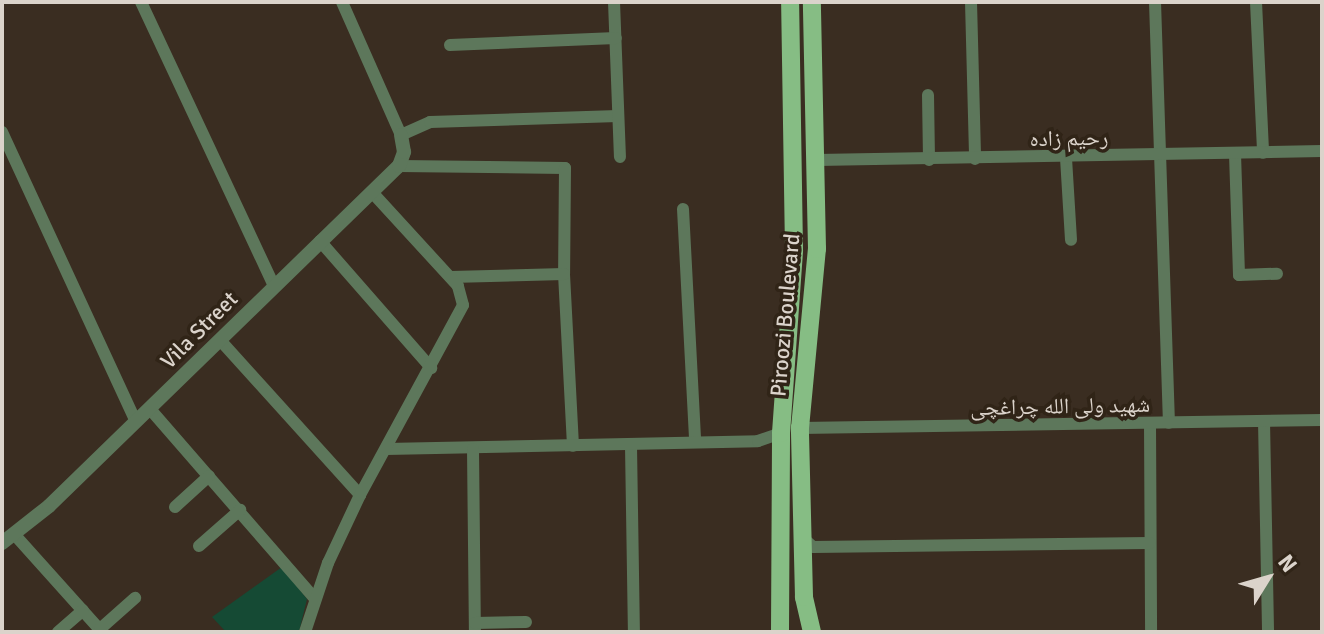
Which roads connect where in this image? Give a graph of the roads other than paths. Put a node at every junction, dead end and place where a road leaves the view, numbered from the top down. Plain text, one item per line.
1 (141, 2) edge
2 (342, 2) edge
3 (614, 2) edge
4 (790, 2) edge
5 (812, 2) edge
6 (971, 2) edge
7 (1155, 2) edge
8 (1256, 2) edge
9 (616, 38) junction
10 (450, 45) dead end
11 (928, 95) dead end
12 (618, 116) junction
13 (2, 132) edge
14 (401, 135) junction
15 (1322, 151) edge
16 (1263, 153) junction
17 (1235, 154) junction
18 (620, 157) dead end
19 (1160, 157) junction
20 (1066, 158) junction
21 (975, 159) junction
22 (817, 160) junction
23 (929, 160) junction
24 (399, 166) junction
25 (372, 192) junction
26 (683, 209) dead end
27 (1071, 240) dead end
28 (320, 241) junction
29 (564, 274) junction
30 (1277, 274) dead end
31 (451, 277) junction
32 (274, 286) junction
33 (220, 340) junction
34 (431, 368) junction
35 (150, 409) junction
36 (1322, 420) edge
37 (1264, 421) junction
38 (136, 422) junction
39 (1169, 423) junction
40 (1150, 424) junction
41 (800, 428) junction
42 (781, 433) junction
43 (695, 441) junction
44 (573, 446) junction
45 (631, 446) junction
46 (386, 449) junction
47 (473, 449) junction
48 (209, 476) junction
49 (360, 495) junction
50 (175, 507) dead end
51 (240, 510) junction
52 (8, 538) edge
53 (803, 538) junction
54 (1150, 543) junction
55 (199, 546) dead end
56 (135, 598) dead end
57 (315, 599) junction
58 (83, 610) junction
59 (526, 622) dead end
60 (475, 628) edge
61 (101, 631) edge
62 (58, 632) edge
63 (305, 632) edge
64 (634, 632) edge
65 (780, 632) edge
66 (812, 632) edge
67 (1151, 632) edge
68 (1268, 632) edge

1 - 32 street
2 - 14 street
3 - 9 street
4 - 42 main road, Piroozi Boulevard
5 - 22 main road, Piroozi Boulevard
6 - 21 street
7 - 19 street
8 - 16 street
9 - 10 street
9 - 12 street
11 - 23 street
12 - 14 street
12 - 18 street
13 - 38 street
14 - 24 street
15 - 16 street, رحیم زاده
16 - 17 street, رحیم زاده
17 - 19 street, رحیم زاده
17 - 30 street
19 - 20 street, رحیم زاده
19 - 39 street
20 - 21 street, رحیم زاده
20 - 27 street
21 - 23 street, رحیم زاده
22 - 23 street, رحیم زاده
22 - 41 main road, Piroozi Boulevard
24 - 25 street, Vila Street
24 - 29 street
25 - 28 street, Vila Street
25 - 31 street
26 - 43 street
28 - 32 street, Vila Street
28 - 34 street
29 - 31 street
29 - 44 street
31 - 34 street
32 - 33 street, Vila Street
33 - 35 street, Vila Street
33 - 49 street
34 - 46 street
35 - 38 street, Vila Street
35 - 48 street
36 - 37 street, شهید ولی الله چراغچی
37 - 39 street, شهید ولی الله چراغچی
37 - 68 street
38 - 52 street, Vila Street
39 - 40 street, شهید ولی الله چراغچی
40 - 41 street, شهید ولی الله چراغچی
40 - 54 street
41 - 53 main road, Piroozi Boulevard
42 - 43 street
42 - 65 main road, Piroozi Boulevard
43 - 45 street
44 - 45 street
44 - 47 street
45 - 64 street
46 - 47 street
46 - 49 street
47 - 60 street
48 - 50 street
48 - 51 street
49 - 57 street
51 - 55 street
51 - 57 street
52 - 58 street
53 - 54 street
53 - 66 main road, Piroozi Boulevard
54 - 67 street
56 - 61 street
57 - 63 street
58 - 61 street
58 - 62 street
59 - 60 street

